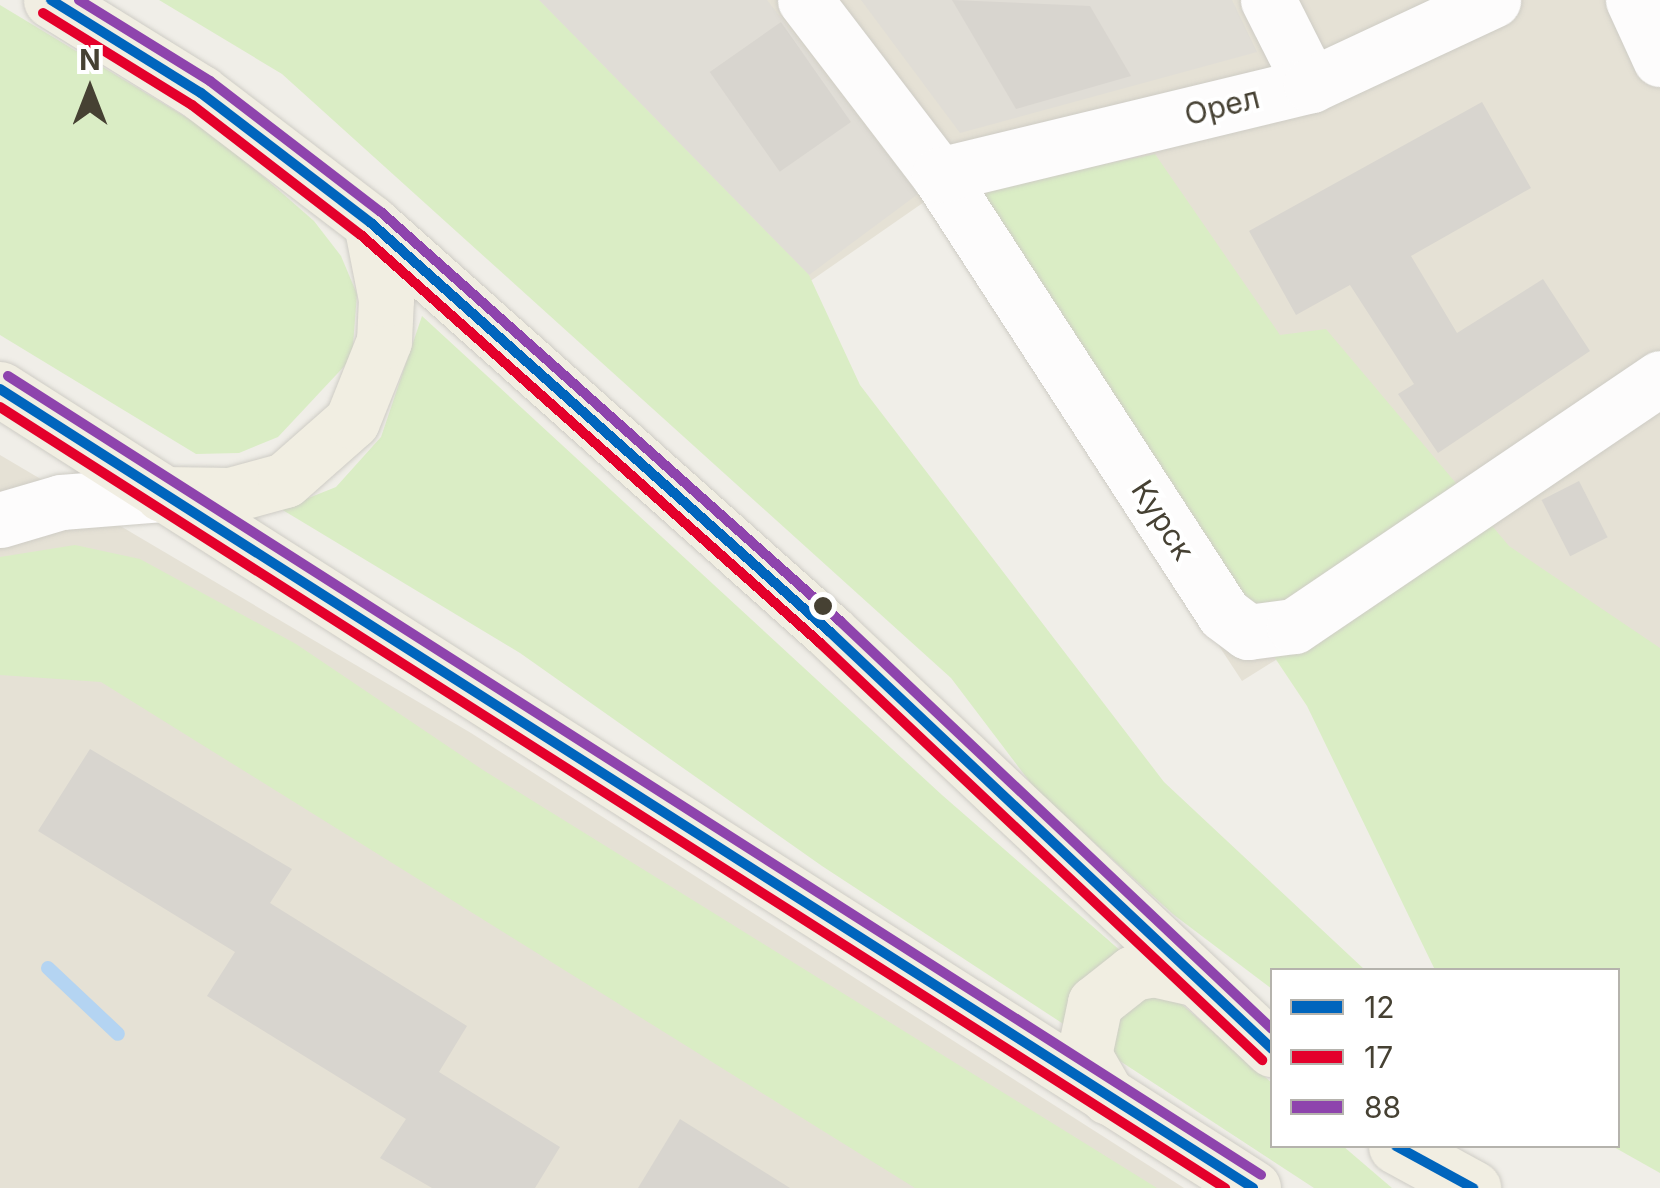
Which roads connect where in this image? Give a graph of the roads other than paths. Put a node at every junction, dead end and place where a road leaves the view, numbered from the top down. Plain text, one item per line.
1 (51, 0) edge
2 (804, 0) edge
3 (1268, 0) edge
4 (1492, 0) edge
5 (1633, 0) edge
6 (1660, 59) edge
7 (1310, 85) junction
8 (939, 175) junction
9 (371, 223) junction
10 (1660, 378) edge
11 (0, 389) edge
12 (162, 494) junction
13 (0, 520) edge
14 (1193, 978) junction
15 (1270, 1047) edge
16 (1108, 1098) junction
17 (1400, 1148) edge
18 (1253, 1188) edge
19 (1474, 1188) edge

1 - 9 main road
2 - 8 street, Курск
3 - 7 street
4 - 7 street, Орел
5 - 6 street
7 - 8 street, Орел
8 - 10 street, Курск
9 - 12 main road
9 - 14 main road
11 - 12 main road
12 - 13 street
12 - 16 main road
14 - 15 main road
14 - 16 main road
16 - 18 main road
17 - 19 main road

